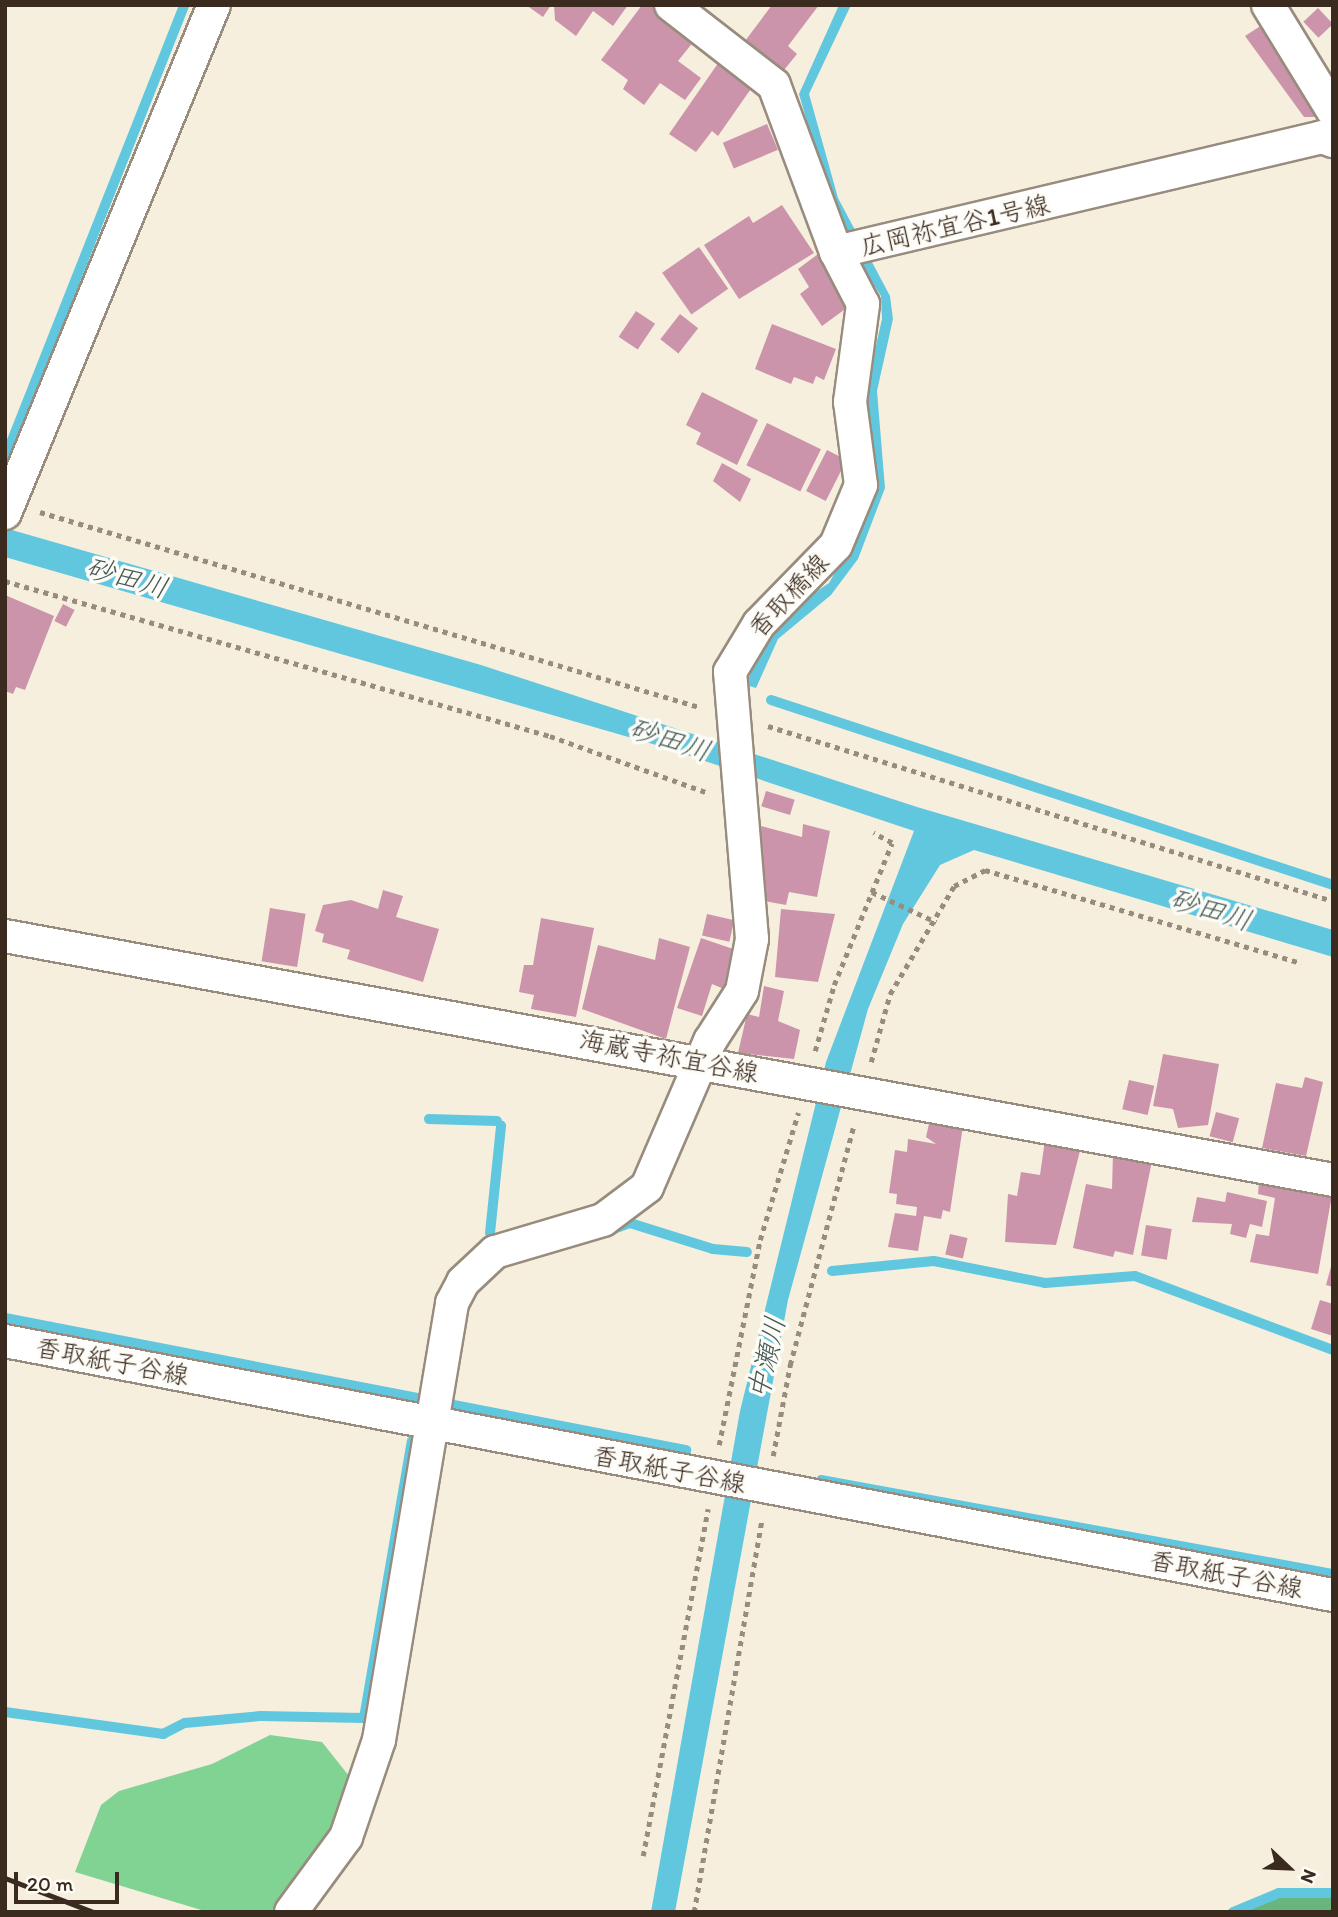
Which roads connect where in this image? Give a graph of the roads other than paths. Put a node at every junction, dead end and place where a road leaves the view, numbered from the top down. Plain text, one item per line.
1 (214, 5) edge
2 (671, 5) edge
3 (1268, 5) edge
4 (1333, 111) edge
5 (1333, 141) edge
6 (836, 253) junction
7 (7, 509) edge
8 (5, 936) edge
9 (701, 1063) junction
10 (1333, 1180) edge
11 (5, 1341) edge
12 (432, 1424) junction
13 (1333, 1595) edge
14 (291, 1912) edge

1 - 7 street
2 - 6 street, 広岡祢宜谷1号線
3 - 4 street
5 - 6 street, 広岡祢宜谷1号線
6 - 9 street, 香取橋線
8 - 9 street, 海蔵寺祢宜谷線
9 - 10 street, 海蔵寺祢宜谷線
9 - 12 street, 香取橋線
11 - 12 street, 香取紙子谷線
12 - 13 street, 香取紙子谷線
12 - 14 street, 香取橋線

